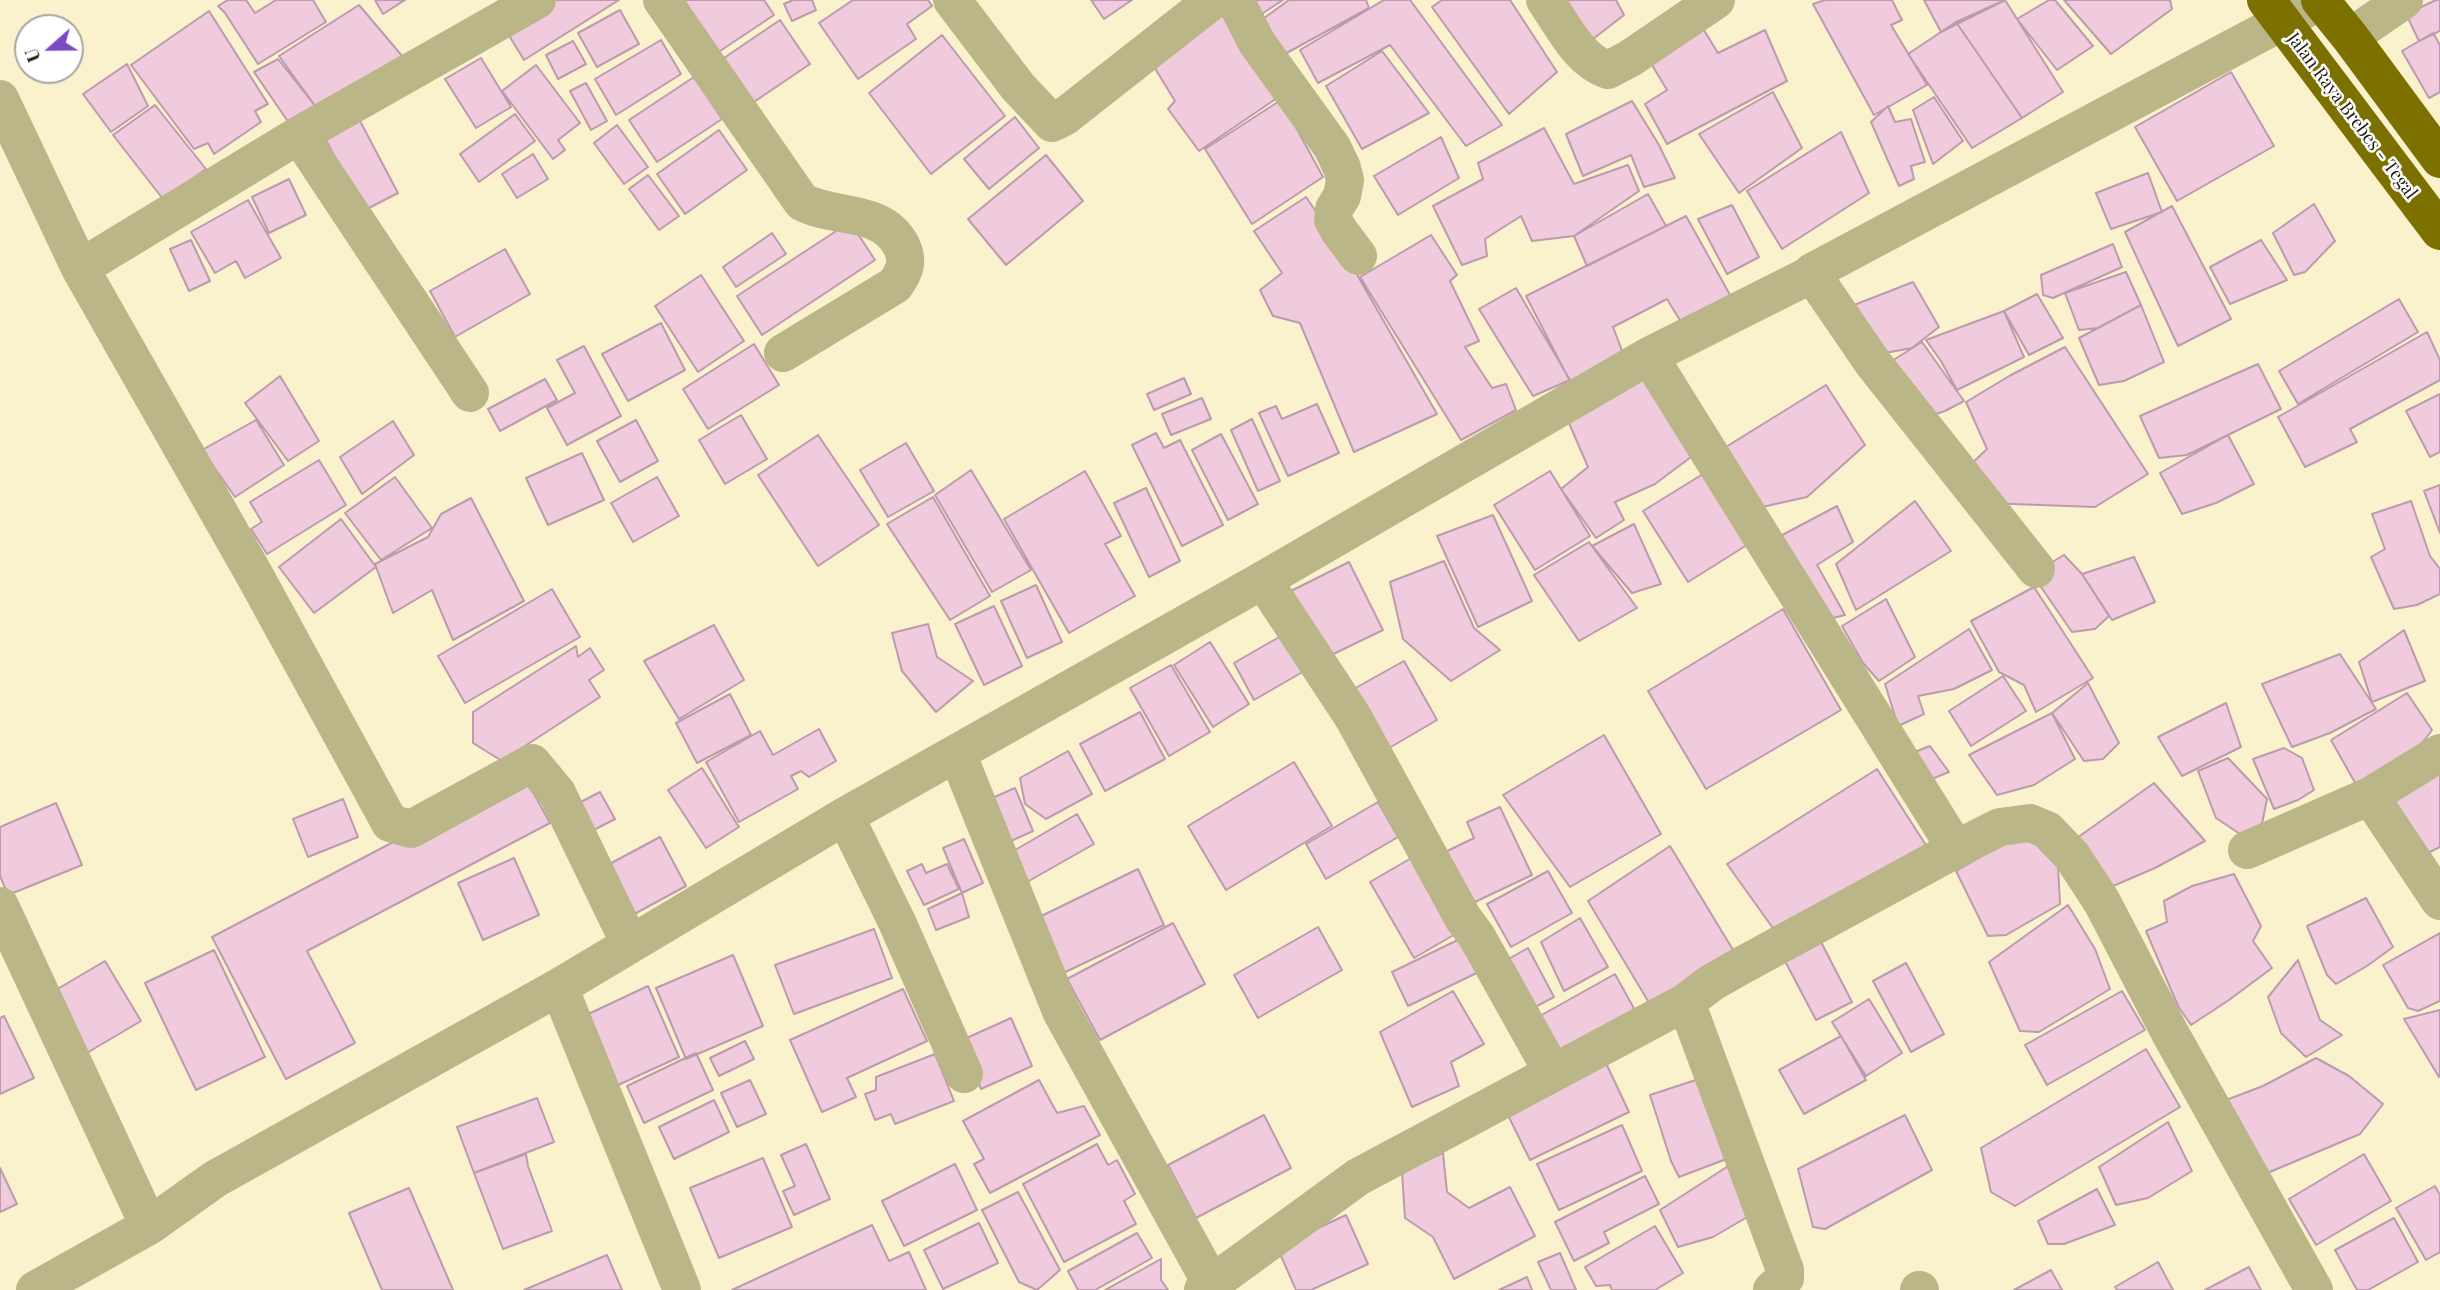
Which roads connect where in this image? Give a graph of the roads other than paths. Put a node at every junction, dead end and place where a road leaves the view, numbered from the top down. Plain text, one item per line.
1 (537, 0) edge
2 (662, 0) edge
3 (952, 0) edge
4 (1213, 0) edge
5 (1235, 0) edge
6 (1545, 0) edge
7 (1716, 0) edge
8 (2320, 0) edge
9 (2404, 0) edge
10 (2274, 12) edge
11 (2350, 37) junction
12 (0, 99) edge
13 (299, 135) junction
14 (2440, 159) edge
15 (2440, 230) edge
16 (1358, 256) dead end
17 (80, 268) junction
18 (1812, 274) junction
19 (783, 353) dead end
20 (1649, 356) junction
21 (470, 393) dead end
22 (2036, 569) dead end
23 (1263, 580) junction
24 (957, 753) junction
25 (2440, 753) edge
26 (2371, 796) junction
27 (845, 816) junction
28 (1955, 849) junction
29 (2247, 850) dead end
30 (2440, 901) edge
31 (0, 906) edge
32 (630, 944) junction
33 (559, 987) junction
34 (1686, 1002) junction
35 (1553, 1073) junction
36 (964, 1074) dead end
37 (149, 1226) junction
38 (1207, 1287) edge
39 (36, 1290) edge
40 (682, 1290) edge
41 (1772, 1290) edge
42 (2314, 1290) edge

1 - 13 street
2 - 19 street
3 - 4 street
5 - 16 street
6 - 7 street
8 - 10 street
8 - 11 highway
9 - 11 street
10 - 15 highway, Jalan Raya Brebes - Tegal
10 - 18 street
11 - 14 highway
12 - 17 street
13 - 17 street
13 - 21 street
17 - 32 street
18 - 20 street
18 - 22 street
20 - 23 street
20 - 28 street
23 - 24 street
23 - 35 street
24 - 27 street
24 - 38 street
25 - 26 street
26 - 29 street
26 - 30 street
27 - 32 street
27 - 36 street
28 - 34 street
28 - 42 street
31 - 37 street
32 - 33 street
33 - 37 street
33 - 40 street
34 - 35 street
34 - 41 street
35 - 38 street
37 - 39 street

